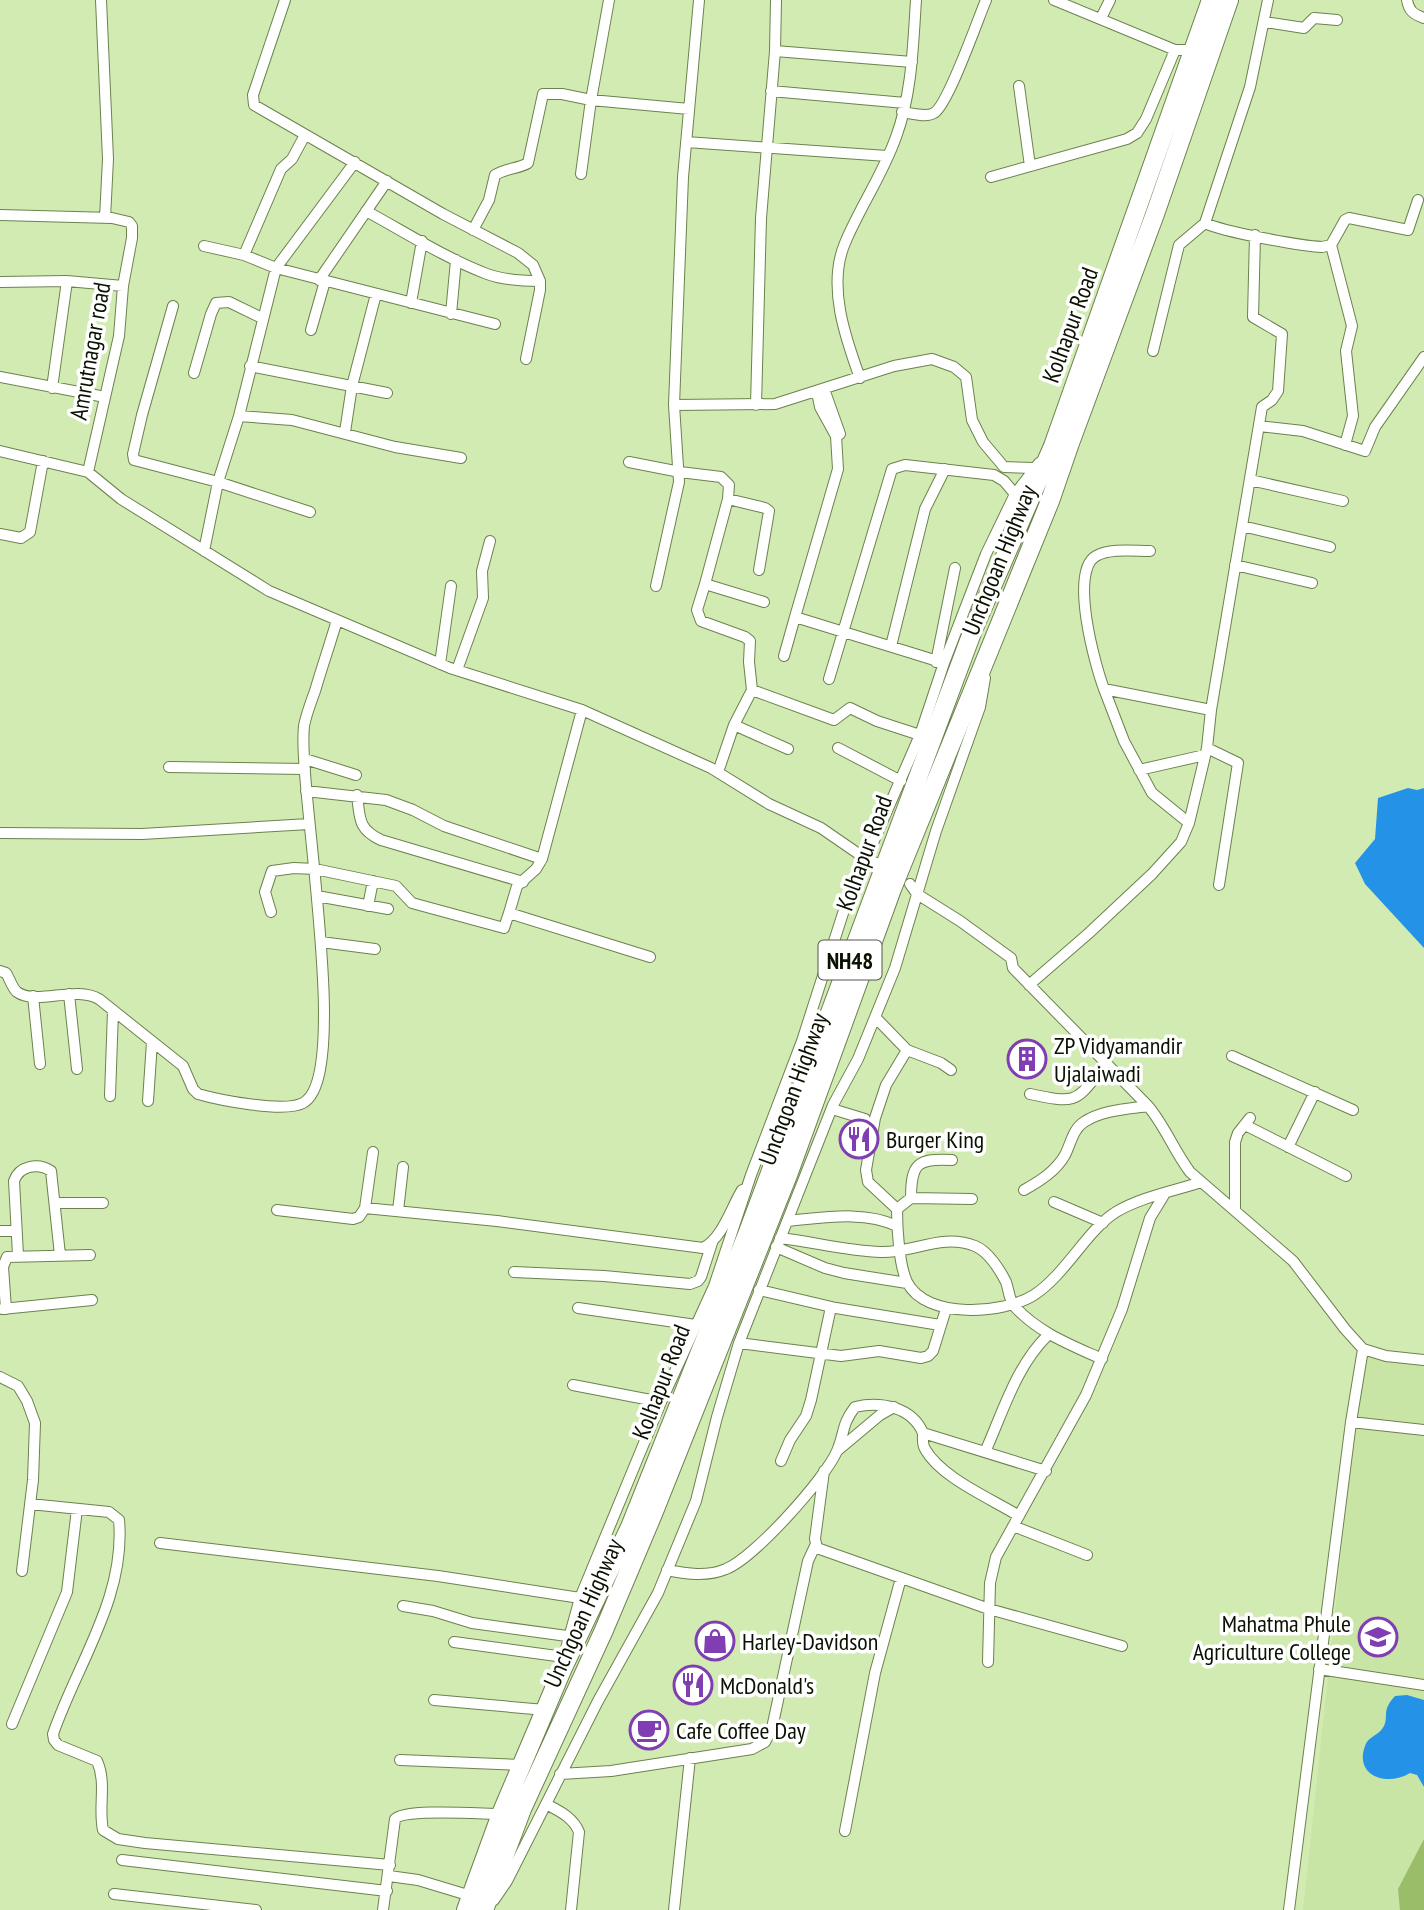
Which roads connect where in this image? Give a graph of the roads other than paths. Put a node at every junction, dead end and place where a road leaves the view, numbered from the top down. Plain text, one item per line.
1 (101, 0) edge
2 (284, 0) edge
3 (609, 0) edge
4 (699, 0) edge
5 (776, 0) edge
6 (916, 0) edge
7 (986, 0) edge
8 (1059, 0) edge
9 (1110, 0) edge
10 (1211, 0) edge
11 (1229, 0) edge
12 (1268, 0) edge
13 (1407, 0) edge
14 (1101, 18) junction
15 (1424, 18) edge
16 (1337, 20) dead end
17 (1265, 22) junction
18 (1175, 50) junction
19 (1194, 50) junction
20 (775, 51) junction
21 (912, 62) junction
22 (1019, 86) dead end
23 (771, 91) junction
24 (591, 100) junction
25 (903, 108) junction
26 (689, 109) junction
27 (305, 135) junction
28 (686, 142) junction
29 (766, 148) junction
30 (887, 156) junction
31 (355, 162) junction
32 (1030, 166) junction
33 (581, 174) dead end
34 (991, 177) dead end
35 (387, 181) junction
36 (1418, 200) dead end
37 (366, 211) junction
38 (0, 215) edge
39 (105, 218) junction
40 (1205, 222) junction
41 (473, 230) junction
42 (1255, 235) junction
43 (422, 241) junction
44 (1331, 245) junction
45 (204, 246) dead end
46 (244, 255) junction
47 (456, 260) junction
48 (276, 268) junction
49 (67, 281) junction
50 (322, 281) junction
51 (540, 281) junction
52 (0, 282) edge
53 (124, 286) junction
54 (376, 294) junction
55 (411, 303) junction
56 (173, 306) dead end
57 (451, 314) junction
58 (262, 318) junction
59 (495, 324) dead end
60 (311, 330) dead end
61 (1153, 351) dead end
62 (1424, 357) edge
63 (526, 359) dead end
64 (250, 366) junction
65 (194, 373) dead end
66 (0, 377) edge
67 (860, 378) junction
68 (352, 386) junction
69 (52, 388) junction
70 (821, 391) junction
71 (387, 393) dead end
72 (105, 397) junction
73 (674, 405) junction
74 (756, 405) junction
75 (239, 416) junction
76 (1259, 426) junction
77 (345, 432) junction
78 (1345, 445) junction
79 (1053, 446) junction
80 (0, 451) edge
81 (461, 458) dead end
82 (43, 461) junction
83 (629, 462) dead end
84 (1004, 467) junction
85 (1035, 468) junction
86 (945, 469) junction
87 (88, 472) junction
88 (680, 472) junction
89 (1250, 480) junction
90 (218, 482) junction
91 (1018, 490) junction
92 (728, 499) junction
93 (1343, 501) dead end
94 (310, 512) dead end
95 (1242, 526) junction
96 (0, 534) edge
97 (490, 541) dead end
98 (1330, 547) dead end
99 (204, 551) junction
100 (1150, 551) dead end
101 (1235, 565) junction
102 (955, 568) dead end
103 (759, 570) dead end
104 (1312, 583) dead end
105 (705, 584) junction
106 (451, 586) dead end
107 (656, 586) dead end
108 (764, 602) dead end
109 (795, 617) junction
110 (337, 620) junction
111 (845, 632) junction
112 (891, 646) junction
113 (989, 653) junction
114 (784, 656) dead end
115 (940, 662) junction
116 (440, 664) junction
117 (457, 670) junction
118 (829, 679) dead end
119 (1104, 689) junction
120 (752, 690) junction
121 (1211, 709) junction
122 (582, 710) junction
123 (734, 725) junction
124 (920, 735) junction
125 (838, 748) dead end
126 (788, 749) dead end
127 (1206, 751) junction
128 (305, 764) junction
129 (169, 767) dead end
130 (1139, 770) junction
131 (718, 772) junction
132 (356, 775) dead end
133 (901, 780) junction
134 (306, 791) junction
135 (357, 795) junction
136 (1189, 823) junction
137 (309, 824) junction
138 (0, 832) edge
139 (542, 859) junction
140 (866, 859) junction
141 (881, 865) dead end
142 (315, 869) junction
143 (373, 881) junction
144 (523, 882) junction
145 (911, 884) dead end
146 (1219, 885) dead end
147 (917, 894) junction
148 (317, 896) junction
149 (368, 906) junction
150 (388, 909) dead end
151 (271, 912) dead end
152 (509, 913) junction
153 (321, 942) junction
154 (375, 949) dead end
155 (650, 957) dead end
156 (0, 971) edge
157 (1029, 985) junction
158 (69, 993) junction
159 (33, 996) junction
160 (113, 1011) junction
161 (875, 1017) junction
162 (152, 1042) junction
163 (907, 1050) junction
164 (1232, 1056) dead end
165 (1107, 1063) junction
166 (40, 1064) dead end
167 (76, 1069) dead end
168 (951, 1070) dead end
169 (1315, 1093) junction
170 (1030, 1094) dead end
171 (110, 1096) dead end
172 (148, 1101) dead end
173 (1148, 1106) junction
174 (832, 1109) junction
175 (1353, 1110) dead end
176 (864, 1119) dead end
177 (1288, 1147) junction
178 (373, 1152) dead end
179 (953, 1160) dead end
180 (403, 1167) dead end
181 (751, 1175) junction
182 (1346, 1176) dead end
183 (1201, 1182) junction
184 (1024, 1190) dead end
185 (1164, 1195) junction
186 (911, 1198) junction
187 (972, 1199) dead end
188 (1054, 1202) dead end
189 (55, 1203) junction
190 (103, 1203) dead end
191 (365, 1208) junction
192 (897, 1209) junction
193 (1235, 1209) junction
194 (277, 1210) dead end
195 (398, 1211) junction
196 (787, 1221) junction
197 (1103, 1223) junction
198 (897, 1226) junction
199 (0, 1231) edge
200 (16, 1231) junction
201 (712, 1243) junction
202 (778, 1243) junction
203 (901, 1253) junction
204 (18, 1255) junction
205 (60, 1255) junction
206 (90, 1255) dead end
207 (514, 1272) dead end
208 (907, 1283) junction
209 (759, 1290) junction
210 (92, 1300) dead end
211 (1013, 1305) junction
212 (831, 1307) junction
213 (578, 1308) dead end
214 (3, 1309) edge
215 (946, 1309) junction
216 (696, 1325) junction
217 (940, 1325) junction
218 (1048, 1335) junction
219 (739, 1343) junction
220 (1363, 1349) junction
221 (821, 1353) junction
222 (1101, 1359) junction
223 (1424, 1360) edge
224 (0, 1377) edge
225 (573, 1385) dead end
226 (661, 1402) junction
227 (894, 1408) junction
228 (1351, 1422) junction
229 (1424, 1430) edge
230 (923, 1433) junction
231 (837, 1452) junction
232 (985, 1452) junction
233 (781, 1461) dead end
234 (825, 1470) junction
235 (1045, 1471) junction
236 (30, 1504) junction
237 (77, 1509) junction
238 (1016, 1521) junction
239 (160, 1543) dead end
240 (815, 1546) junction
241 (1087, 1555) dead end
242 (667, 1570) junction
243 (22, 1571) dead end
244 (901, 1578) junction
245 (580, 1598) junction
246 (403, 1606) dead end
247 (989, 1609) junction
248 (567, 1636) junction
249 (454, 1643) dead end
250 (1122, 1646) dead end
251 (988, 1662) dead end
252 (563, 1663) junction
253 (1319, 1669) junction
254 (1424, 1685) edge
255 (434, 1700) dead end
256 (545, 1710) junction
257 (12, 1724) dead end
258 (690, 1758) junction
259 (400, 1760) dead end
260 (522, 1765) junction
261 (560, 1774) junction
262 (546, 1804) junction
263 (501, 1814) junction
264 (845, 1831) dead end
265 (121, 1860) dead end
266 (389, 1870) junction
267 (387, 1891) junction
268 (114, 1894) dead end
269 (476, 1907) edge
270 (256, 1910) edge
271 (383, 1910) edge
272 (571, 1910) edge
273 (674, 1910) edge
274 (1289, 1910) edge

1 - 39 street
2 - 27 street
3 - 24 street
4 - 26 street
5 - 20 street
6 - 21 street
7 - 25 street
8 - 14 street
9 - 14 street
10 - 19 highway, Kolhapur Road / NH48
11 - 113 highway, Unchgoan Highway / NH48
12 - 17 street
13 - 15 street
14 - 18 street
16 - 17 street
17 - 40 street
18 - 19 street
18 - 32 street
19 - 79 highway, Kolhapur Road / NH48
20 - 21 street
20 - 23 street
21 - 25 street
22 - 32 street
23 - 25 street
23 - 29 street
24 - 26 street
24 - 33 street
24 - 41 street
25 - 30 street
26 - 28 street
27 - 31 street
27 - 46 street
28 - 29 street
28 - 73 street
29 - 30 street
29 - 74 street
30 - 67 street
31 - 35 street
31 - 48 street
32 - 34 street
35 - 37 street
35 - 41 street
36 - 44 street
37 - 43 street
37 - 50 street
38 - 39 street
39 - 53 street, Amrutnagar road
40 - 42 street
40 - 61 street
41 - 51 street
42 - 44 street
42 - 76 street
43 - 47 street
43 - 55 street
44 - 78 street
45 - 46 street
46 - 48 street
47 - 51 street
47 - 57 street
48 - 50 street
48 - 58 street
49 - 52 street
49 - 53 street
49 - 69 street
50 - 54 street
50 - 60 street
51 - 63 street
53 - 72 street, Amrutnagar road
54 - 55 street
54 - 68 street
55 - 57 street
56 - 90 street
57 - 59 street
58 - 64 street
58 - 65 street
62 - 78 street
64 - 68 street
64 - 75 street
66 - 69 street
67 - 70 street
67 - 84 street
68 - 71 street
68 - 77 street
69 - 72 street
70 - 74 street
70 - 109 street
72 - 87 street, Amrutnagar road
73 - 74 street
73 - 88 street
75 - 77 street
75 - 90 street
76 - 78 street
76 - 89 street
77 - 81 street
79 - 85 street
79 - 252 highway, Kolhapur Road / NH48
80 - 82 street
82 - 87 street
82 - 96 street
83 - 88 street
84 - 85 street
84 - 91 street
85 - 91 street
86 - 91 street
86 - 111 street
86 - 112 street
87 - 99 street
88 - 92 street
88 - 107 street
89 - 93 street
89 - 95 street
90 - 94 street
90 - 99 street
91 - 115 street
92 - 103 street
92 - 105 street
95 - 98 street
95 - 101 street
97 - 117 street
99 - 110 street
100 - 119 street
101 - 104 street
101 - 121 street
102 - 115 street
105 - 108 street
105 - 120 street
106 - 116 street
109 - 111 street
109 - 114 street
110 - 116 street
110 - 128 street
111 - 112 street
111 - 118 street
112 - 115 street
113 - 147 street
113 - 269 highway, Unchgoan Highway / NH48
115 - 124 street
116 - 117 street
117 - 122 street
119 - 121 street
119 - 130 street
120 - 123 street
120 - 124 street
121 - 127 street
122 - 131 street
122 - 139 street
123 - 126 street
123 - 131 street
124 - 133 street
125 - 133 street
127 - 130 street
127 - 136 street
127 - 146 street
128 - 129 street
128 - 132 street
128 - 134 street
130 - 136 street
131 - 140 street
133 - 140 street
134 - 135 street
134 - 137 street
135 - 139 street
135 - 144 street
136 - 157 street
137 - 138 street
137 - 142 street
139 - 144 street
140 - 141 street
140 - 181 street
142 - 143 street
142 - 148 street
142 - 151 street
143 - 149 street
143 - 152 street
144 - 152 street
145 - 147 street
147 - 157 street
147 - 161 street
148 - 149 street
148 - 153 street
149 - 150 street
152 - 155 street
153 - 154 street
153 - 162 street
156 - 159 street
157 - 165 street
158 - 159 street
158 - 160 street
158 - 167 street
159 - 166 street
160 - 162 street
160 - 171 street
161 - 163 street
161 - 174 street
162 - 172 street
163 - 168 street
163 - 192 street
164 - 169 street
165 - 170 street
165 - 173 street
169 - 175 street
169 - 177 street
173 - 183 street
173 - 184 street
174 - 176 street
174 - 196 street
177 - 182 street
177 - 193 street
178 - 191 street
179 - 186 street
180 - 195 street
181 - 201 street
181 - 216 street
183 - 185 street
183 - 193 street
185 - 197 street
185 - 222 street
186 - 187 street
186 - 192 street
188 - 197 street
189 - 190 street
189 - 200 street
189 - 205 street
191 - 194 street
191 - 195 street
192 - 198 street
193 - 220 street
195 - 201 street
196 - 198 street
196 - 202 street
197 - 211 street
198 - 203 street
199 - 200 street
200 - 204 street
201 - 207 street
202 - 203 street
202 - 208 street
202 - 209 street
203 - 208 street
203 - 211 street
204 - 205 street
204 - 214 street
205 - 206 street
208 - 215 street
209 - 212 street
209 - 219 street
210 - 214 street
211 - 215 street
211 - 218 street
212 - 217 street
212 - 221 street
213 - 216 street
215 - 217 street
216 - 226 street
217 - 221 street
218 - 222 street
218 - 232 street
219 - 221 street
219 - 242 street
220 - 223 street
220 - 228 street
221 - 233 street
222 - 235 street
224 - 236 street
225 - 226 street
226 - 245 street
227 - 230 street
227 - 231 street
227 - 231 street
228 - 229 street
228 - 253 street
230 - 232 street
230 - 238 street
231 - 234 street
232 - 235 street
234 - 240 street
234 - 242 street
235 - 238 street
236 - 237 street
236 - 243 street
237 - 257 street
237 - 266 street
238 - 241 street
238 - 247 street
239 - 245 street
240 - 244 street
240 - 258 street
242 - 261 street
244 - 247 street
244 - 264 street
245 - 248 street
246 - 248 street
247 - 250 street
247 - 251 street
248 - 252 street
249 - 252 street
252 - 256 highway, Kolhapur Road / NH48
253 - 254 street
253 - 274 street
255 - 256 street
256 - 260 highway, Kolhapur Road / NH48
258 - 261 street
258 - 273 street
259 - 260 street
260 - 263 highway, Kolhapur Road / NH48
261 - 262 street
262 - 269 street
262 - 272 street
263 - 266 street
263 - 269 highway, Kolhapur Road / NH48
265 - 267 street
266 - 267 street
266 - 269 street
267 - 271 street
268 - 270 street

